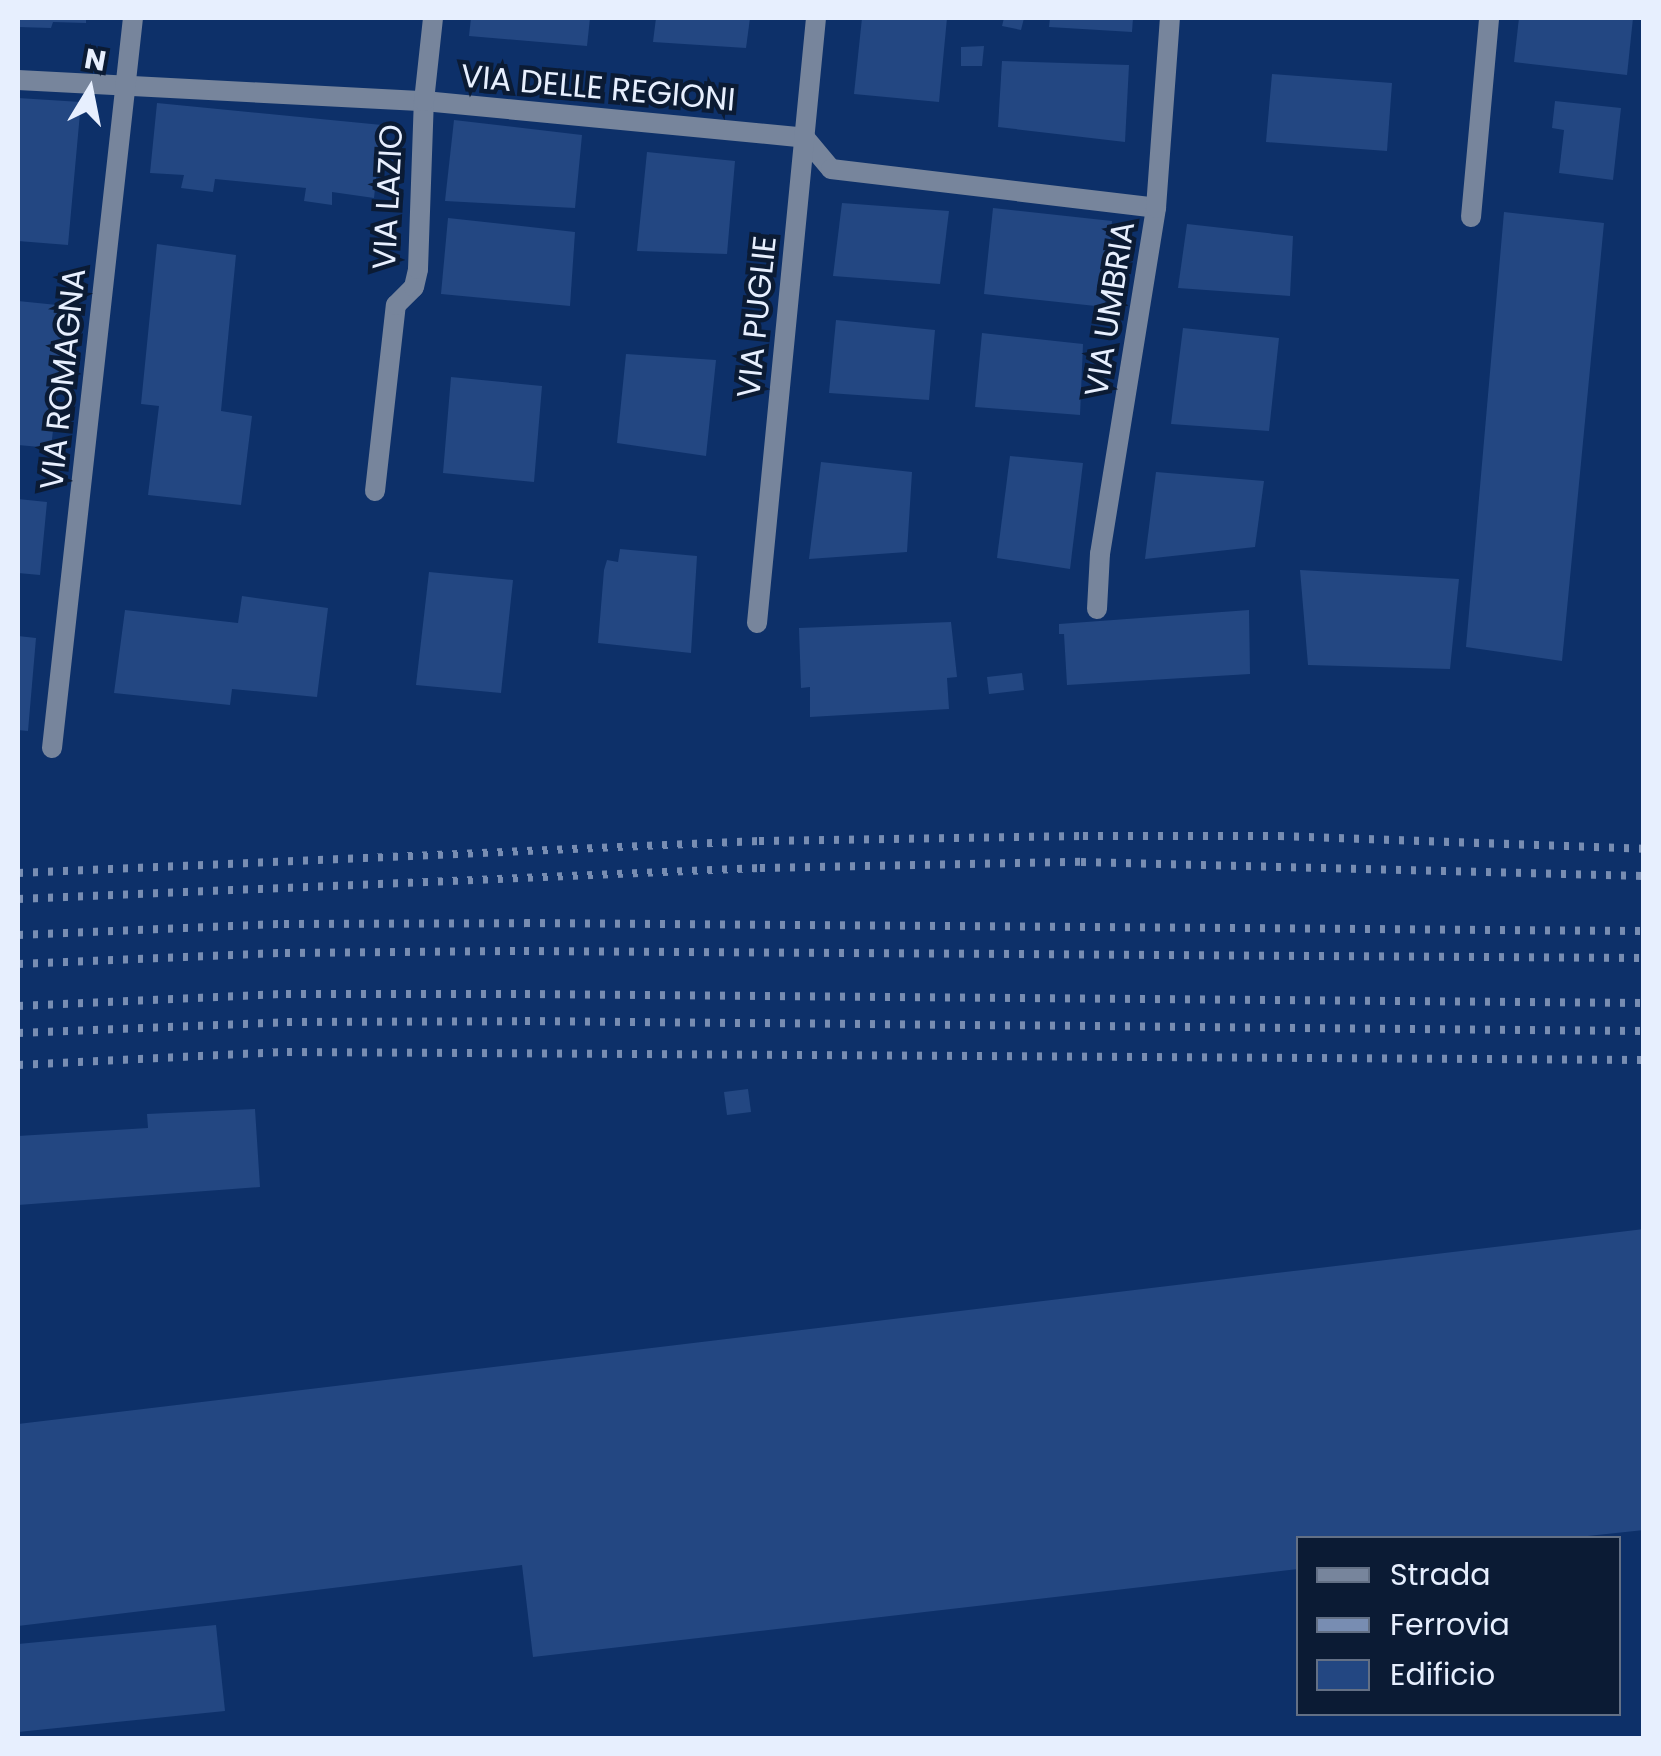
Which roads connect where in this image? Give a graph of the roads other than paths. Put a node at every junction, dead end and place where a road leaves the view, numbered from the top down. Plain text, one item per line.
1 (134, 18) edge
2 (433, 18) edge
3 (816, 18) edge
4 (1170, 18) edge
5 (1489, 18) edge
6 (18, 80) edge
7 (127, 85) junction
8 (424, 101) junction
9 (805, 138) junction
10 (1156, 208) junction
11 (1471, 217) dead end
12 (375, 491) dead end
13 (1097, 609) dead end
14 (757, 623) dead end
15 (52, 748) dead end

1 - 7 street, VIA ROMAGNA
2 - 8 street, VIA LAZIO
3 - 9 street, VIA PUGLIE
4 - 10 street, VIA UMBRIA
5 - 11 street
6 - 7 street, VIA DELLE REGIONI
7 - 8 street, VIA DELLE REGIONI
7 - 15 street, VIA ROMAGNA
8 - 9 street, VIA DELLE REGIONI
8 - 12 street, VIA LAZIO
9 - 10 street
9 - 14 street, VIA PUGLIE
10 - 13 street, VIA UMBRIA

